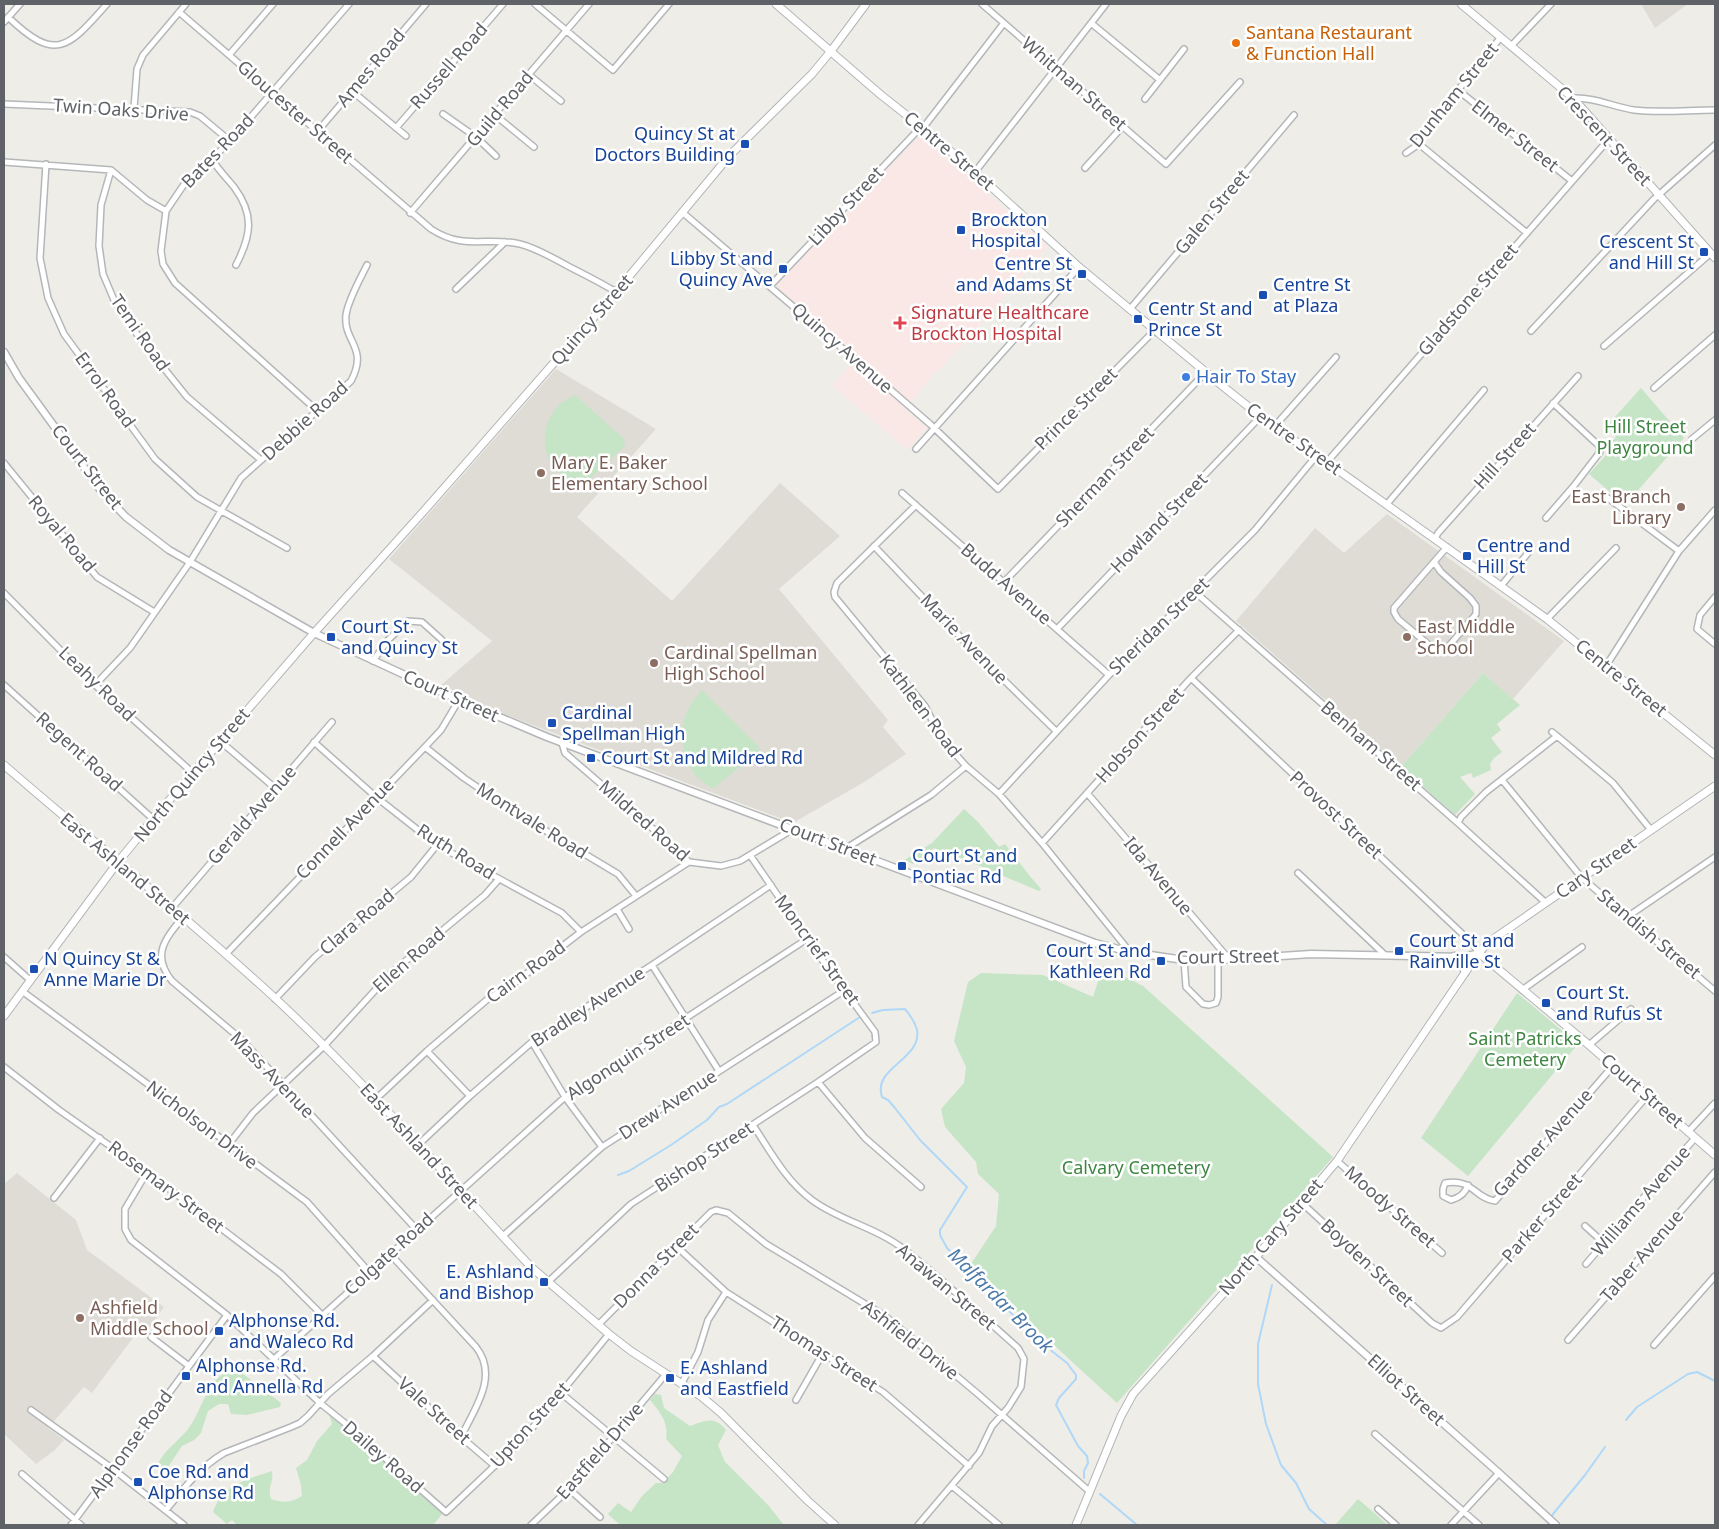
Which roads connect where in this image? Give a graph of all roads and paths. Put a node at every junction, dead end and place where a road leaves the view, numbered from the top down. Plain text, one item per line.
1 (20, 4) edge
2 (107, 4) edge
3 (186, 4) edge
4 (273, 4) edge
5 (349, 4) edge
6 (426, 4) edge
7 (503, 4) edge
8 (534, 4) edge
9 (588, 4) edge
10 (669, 4) edge
11 (776, 4) edge
12 (866, 4) edge
13 (982, 4) edge
14 (1106, 4) edge
15 (1461, 4) edge
16 (1551, 4) edge
17 (179, 12) junction
18 (6, 20) edge
19 (1004, 23) junction
20 (1091, 23) junction
21 (566, 31) junction
22 (1501, 37) junction
23 (1512, 45) junction
24 (1184, 49) dead end
25 (831, 51) junction
26 (229, 55) junction
27 (1055, 69) junction
28 (528, 74) junction
29 (1160, 80) junction
30 (1240, 82) dead end
31 (352, 91) junction
32 (1459, 91) junction
33 (273, 93) junction
34 (1574, 98) junction
35 (1145, 100) dead end
36 (561, 101) dead end
37 (4, 104) edge
38 (134, 108) junction
39 (1715, 110) edge
40 (442, 114) dead end
41 (495, 114) junction
42 (1294, 115) dead end
43 (1123, 126) junction
44 (396, 128) junction
45 (923, 128) junction
46 (316, 132) junction
47 (406, 136) dead end
48 (476, 137) junction
49 (1609, 139) junction
50 (230, 141) junction
51 (1419, 144) junction
52 (1715, 145) edge
53 (534, 147) dead end
54 (1406, 153) dead end
55 (496, 156) dead end
56 (212, 160) junction
57 (4, 162) edge
58 (46, 164) junction
59 (1085, 168) dead end
60 (111, 170) junction
61 (975, 172) junction
62 (1572, 181) junction
63 (1659, 195) junction
64 (166, 211) junction
65 (682, 212) junction
66 (410, 213) junction
67 (1527, 233) junction
68 (505, 242) junction
69 (1713, 256) edge
70 (236, 265) dead end
71 (367, 265) dead end
72 (1079, 266) junction
73 (770, 286) junction
74 (456, 289) dead end
75 (616, 292) junction
76 (1130, 309) junction
77 (1155, 330) junction
78 (1532, 331) dead end
79 (1715, 335) edge
80 (1604, 346) dead end
81 (4, 352) edge
82 (1336, 357) dead end
83 (1206, 372) junction
84 (1578, 376) dead end
85 (1654, 388) dead end
86 (1484, 390) dead end
87 (1553, 403) junction
88 (316, 411) junction
89 (1261, 416) junction
90 (1715, 420) edge
91 (1274, 426) junction
92 (934, 429) junction
93 (1692, 439) dead end
94 (916, 449) dead end
95 (1317, 455) junction
96 (261, 460) junction
97 (1327, 462) junction
98 (4, 463) edge
99 (998, 489) joint
100 (902, 493) dead end
101 (1608, 498) dead end
102 (1387, 504) junction
103 (916, 505) junction
104 (1715, 510) edge
105 (220, 511) junction
106 (1546, 518) dead end
107 (1435, 539) junction
108 (874, 546) junction
109 (1447, 547) junction
110 (287, 548) dead end
111 (1616, 548) dead end
112 (1679, 551) junction
113 (1528, 554) dead end
114 (190, 562) junction
115 (1434, 562) junction
116 (1004, 582) junction
117 (1501, 586) junction
118 (1195, 592) junction
119 (4, 593) edge
120 (1715, 597) edge
121 (154, 612) junction
122 (1547, 619) junction
123 (1057, 630) junction
124 (1239, 630) junction
125 (314, 633) junction
126 (442, 640) dead end
127 (1715, 644) edge
128 (373, 661) junction
129 (1606, 666) junction
130 (1109, 675) junction
131 (1191, 678) junction
132 (95, 684) junction
133 (4, 685) edge
134 (458, 700) junction
135 (332, 722) dead end
136 (1056, 731) junction
137 (220, 741) junction
138 (314, 742) junction
139 (562, 743) junction
140 (425, 747) junction
141 (1715, 755) edge
142 (4, 765) edge
143 (966, 766) junction
144 (193, 773) junction
145 (1502, 780) junction
146 (1715, 786) edge
147 (275, 788) junction
148 (1087, 793) junction
149 (1000, 794) junction
150 (376, 797) junction
151 (154, 819) junction
152 (1458, 823) junction
153 (793, 829) junction
154 (1651, 830) junction
155 (1042, 843) junction
156 (437, 844) junction
157 (846, 849) junction
158 (750, 855) junction
159 (1715, 857) edge
160 (118, 862) junction
161 (689, 862) junction
162 (1298, 873) dead end
163 (1582, 878) junction
164 (499, 879) junction
165 (770, 885) junction
166 (636, 896) junction
167 (1546, 903) junction
168 (172, 908) junction
169 (617, 909) junction
170 (183, 917) junction
171 (1627, 917) junction
172 (630, 930) dead end
173 (581, 932) junction
174 (807, 939) junction
175 (1582, 947) dead end
176 (1130, 952) junction
177 (1479, 953) junction
178 (226, 954) junction
179 (1385, 955) junction
180 (1454, 956) junction
181 (4, 957) edge
182 (1229, 959) junction
183 (1184, 960) junction
184 (1218, 960) junction
185 (652, 965) junction
186 (1465, 973) junction
187 (30, 980) junction
188 (845, 990) junction
189 (1522, 990) junction
190 (22, 991) junction
191 (1715, 991) edge
192 (276, 999) junction
193 (1631, 1009) dead end
194 (4, 1016) edge
195 (686, 1019) junction
196 (532, 1042) junction
197 (1590, 1045) junction
198 (324, 1046) junction
199 (872, 1046) joint
200 (427, 1051) junction
201 (1612, 1066) junction
202 (4, 1067) edge
203 (719, 1071) junction
204 (818, 1082) junction
205 (283, 1084) junction
206 (470, 1096) junction
207 (1647, 1096) junction
208 (565, 1097) junction
209 (376, 1100) junction
210 (1715, 1103) edge
211 (753, 1125) junction
212 (1688, 1132) junction
213 (100, 1138) junction
214 (1696, 1138) junction
215 (229, 1144) junction
216 (418, 1145) junction
217 (602, 1147) junction
218 (1715, 1155) edge
219 (1337, 1161) junction
220 (147, 1172) junction
221 (1715, 1172) edge
222 (1468, 1185) junction
223 (921, 1187) dead end
224 (460, 1190) junction
225 (54, 1198) dead end
226 (1302, 1203) junction
227 (716, 1210) joint
228 (1584, 1226) dead end
229 (417, 1230) junction
230 (503, 1236) junction
231 (1604, 1243) junction
232 (676, 1246) junction
233 (1442, 1253) dead end
234 (390, 1254) junction
235 (1256, 1256) junction
236 (1586, 1264) dead end
237 (369, 1272) junction
238 (1715, 1276) edge
239 (548, 1282) junction
240 (726, 1292) junction
241 (433, 1300) junction
242 (227, 1315) junction
243 (322, 1315) junction
244 (1432, 1323) joint
245 (598, 1325) junction
246 (609, 1334) junction
247 (150, 1337) dead end
248 (1568, 1340) dead end
249 (1654, 1345) dead end
250 (823, 1353) junction
251 (373, 1356) junction
252 (274, 1359) junction
253 (188, 1366) junction
254 (666, 1374) junction
255 (682, 1383) junction
256 (561, 1393) junction
257 (796, 1400) dead end
258 (320, 1403) junction
259 (31, 1410) dead end
260 (1001, 1415) junction
261 (1375, 1434) dead end
262 (461, 1436) junction
263 (614, 1438) junction
264 (495, 1466) junction
265 (969, 1466) junction
266 (113, 1469) junction
267 (1499, 1473) junction
268 (22, 1474) dead end
269 (664, 1479) dead end
270 (952, 1486) junction
271 (569, 1489) junction
272 (1089, 1492) junction
273 (1378, 1509) dead end
274 (166, 1510) junction
275 (446, 1512) joint
276 (1463, 1512) junction
277 (600, 1517) dead end
278 (75, 1520) junction
279 (71, 1525) edge
280 (80, 1525) edge
281 (184, 1525) edge
282 (531, 1525) edge
283 (833, 1525) edge
284 (918, 1525) edge
285 (999, 1525) edge
286 (1076, 1525) edge
287 (1396, 1525) edge
288 (1451, 1525) edge
289 (1478, 1525) edge
290 (1555, 1525) edge

1 - 18 street
2 - 18 street
3 - 17 street
4 - 26 street
5 - 33 street, Bates Road
6 - 31 street, Ames Road
7 - 44 street, Russell Road
8 - 21 street
9 - 21 street, Guild Road
10 - 21 street
11 - 25 main road, Centre Street
12 - 25 main road, Quincy Street
13 - 19 street, Whitman Street
14 - 20 street
15 - 22 main road, Crescent Street
16 - 23 street
17 - 26 street, Gloucester Street
17 - 38 street
19 - 27 street, Whitman Street
19 - 45 street, Libby Street
20 - 27 street
20 - 29 street
21 - 28 street, Guild Road
22 - 23 main road, Crescent Street
22 - 32 street, Dunham Street
23 - 34 main road, Crescent Street
24 - 29 street
25 - 45 main road, Centre Street
25 - 65 main road, Quincy Street
26 - 33 street, Gloucester Street
27 - 43 street, Whitman Street
27 - 61 street
28 - 36 street
28 - 41 street, Guild Road
29 - 35 street
30 - 43 street, Whitman Street
31 - 44 street
31 - 46 street, Ames Road
32 - 51 street, Dunham Street
32 - 62 street, Elmer Street
33 - 46 street, Gloucester Street
33 - 50 street, Bates Road
34 - 39 street
34 - 49 main road, Crescent Street
37 - 38 street, Twin Oaks Drive
38 - 50 street, Twin Oaks Drive
40 - 48 street
41 - 48 street, Guild Road
41 - 53 street
42 - 76 street, Galen Street
43 - 59 street
44 - 47 street
45 - 61 main road, Centre Street
45 - 73 street, Libby Street
46 - 66 street, Gloucester Street
48 - 55 street
48 - 66 street, Guild Road
49 - 62 street, Gladstone Street
49 - 63 main road, Crescent Street
50 - 56 street, Bates Road
51 - 54 street, Dunham Street
51 - 67 street
52 - 63 street
56 - 64 street, Bates Road
56 - 70 street
57 - 58 street
58 - 60 street
58 - 105 street, Errol Road
60 - 64 street
60 - 96 street, Temi Road
61 - 72 main road, Centre Street
62 - 67 street, Gladstone Street
63 - 69 main road, Crescent Street
63 - 78 street
64 - 88 street, Bates Road
65 - 73 street, Quincy Avenue
65 - 75 main road, Quincy Street
66 - 68 street, Gloucester Street
67 - 97 street, Gladstone Street
68 - 74 street
68 - 75 street, Gloucester Street
69 - 80 street
71 - 88 street, Debbie Road
72 - 76 main road, Centre Street
72 - 92 street
73 - 92 street, Quincy Avenue
75 - 125 main road, Quincy Street
76 - 77 main road, Centre Street
77 - 83 main road, Centre Street
77 - 99 street, Prince Street
79 - 85 street
81 - 114 street, Court Street
82 - 91 street
83 - 89 main road, Centre Street
83 - 116 street, Sherman Street
84 - 87 street, Hill Street
86 - 102 street
87 - 106 street
87 - 107 street, Hill Street
88 - 96 street, Debbie Road
89 - 91 main road, Centre Street
89 - 123 street, Howland Street
90 - 93 street
91 - 95 main road, Centre Street
92 - 94 street
92 - 99 street, Quincy Avenue
95 - 97 main road, Centre Street
95 - 118 street, Sheridan Street
96 - 105 street, Debbie Road
97 - 102 main road, Centre Street
98 - 121 street, Royal Road
100 - 103 street, Budd Avenue
101 - 112 street
102 - 107 main road, Centre Street
103 - 108 street, Kathleen Road
103 - 116 street, Budd Avenue
104 - 112 street
105 - 110 street, Errol Road
105 - 114 street, Debbie Road
107 - 109 main road, Centre Street
108 - 136 street, Marie Avenue
108 - 143 street, Kathleen Road
109 - 115 street
109 - 117 main road, Centre Street
111 - 122 street
112 - 129 street
113 - 117 street
114 - 121 street, Debbie Road
114 - 125 street, Court Street
115 - 115 street
116 - 123 street, Budd Avenue
117 - 122 main road, Centre Street
118 - 124 street, Benham Street
118 - 130 street, Sheridan Street
119 - 132 street, Leahy Road
120 - 127 street
121 - 132 street, Debbie Road
122 - 129 main road, Centre Street
123 - 130 street, Budd Avenue
124 - 131 street, Hobson Street
124 - 152 street, Benham Street
125 - 128 street, Court Street
125 - 137 main road, North Quincy Street
126 - 128 street
128 - 134 street, Court Street
129 - 141 main road, Centre Street
130 - 136 street, Sheridan Street
131 - 148 street, Hobson Street
131 - 177 street, Provost Street
132 - 144 street, Leahy Road
133 - 151 street, Regent Road
134 - 139 street, Court Street
134 - 140 street, Connell Avenue
135 - 138 street, Gerald Avenue
136 - 149 street, Sheridan Street
137 - 144 main road, North Quincy Street
137 - 147 street
138 - 147 street, Gerald Avenue
138 - 150 street, Ruth Road
139 - 153 street, Court Street
139 - 161 street, Mildred Road
140 - 150 street, Connell Avenue
140 - 166 street, Montvale Road
142 - 160 main road, East Ashland Street
143 - 149 street, Kathleen Road
143 - 157 street
144 - 151 main road, North Quincy Street
145 - 152 street
145 - 154 street
145 - 163 street, Standish Street
146 - 154 main road, Cary Street
147 - 168 street, Gerald Avenue
148 - 155 street, Hobson Street
148 - 182 street, Ida Avenue
149 - 155 street, Kathleen Road
150 - 156 street, Ruth Road
150 - 178 street, Connell Avenue
151 - 160 main road, North Quincy Street
152 - 167 street, Benham Street
153 - 157 street, Court Street
153 - 158 street, Mildred Road
154 - 163 main road, Cary Street
155 - 176 street, Kathleen Road
156 - 164 street, Ruth Road
156 - 192 street, Clara Road
157 - 176 street, Court Street
158 - 161 street, Mildred Road
158 - 165 street, Moncrief Street
159 - 171 street
160 - 168 main road, East Ashland Street
160 - 187 main road, North Quincy Street
161 - 166 street, Cairn Road
162 - 179 street
163 - 167 main road, Cary Street
163 - 171 street, Standish Street
164 - 173 street, Ruth Road
164 - 198 street, Ellen Road
165 - 174 street, Moncrief Street
165 - 185 street, Bradley Avenue
166 - 169 street, Cairn Road
167 - 177 main road, Cary Street
168 - 170 main road, East Ashland Street
169 - 172 street
169 - 173 street, Cairn Road
170 - 178 main road, East Ashland Street
170 - 205 street, Mass Avenue
171 - 191 street, Standish Street
173 - 200 street, Cairn Road
174 - 188 street, Moncrief Street
174 - 195 street, Algonquin Street
175 - 189 street
176 - 183 street, Court Street
177 - 180 street, Court Street
177 - 186 main road, North Cary Street
177 - 189 main road, Court Street
178 - 192 main road, East Ashland Street
179 - 180 street, Court Street
179 - 182 street, Court Street
180 - 186 street
181 - 187 street
182 - 184 street, Court Street
183 - 184 street, Court Street
183 - 184 street
185 - 195 street
185 - 196 street, Bradley Avenue
186 - 219 main road, North Cary Street
187 - 190 main road, North Quincy Street
188 - 199 street, Moncrief Street
188 - 203 street, Drew Avenue
189 - 197 main road, Court Street
190 - 194 main road, North Quincy Street
190 - 215 street, Nicholson Drive
192 - 198 main road, East Ashland Street
193 - 197 street
195 - 203 street
195 - 208 street, Algonquin Street
196 - 206 street, Bradley Avenue
196 - 208 street
197 - 201 main road, Court Street
198 - 205 street, Ellen Road
198 - 209 main road, East Ashland Street
199 - 204 street, Bishop Street
200 - 206 street
200 - 209 street, Cairn Road
201 - 207 main road, Court Street
201 - 222 street, Gardner Avenue
202 - 213 street, Rosemary Street
203 - 217 street, Drew Avenue
204 - 211 street, Bishop Street
204 - 223 street
205 - 215 street, Ellen Road
205 - 229 street, Mass Avenue
206 - 216 street, Bradley Avenue
207 - 212 main road, Court Street
207 - 244 street, Parker Street
208 - 217 street
208 - 224 street, Algonquin Street
209 - 216 main road, East Ashland Street
210 - 212 street
211 - 239 street, Bishop Street
211 - 260 street, Anawan Street
212 - 214 main road, Court Street
213 - 220 street, Rosemary Street
213 - 225 street
214 - 218 main road, Court Street
214 - 231 street, Williams Avenue
215 - 237 street, Nicholson Drive
216 - 224 main road, East Ashland Street
217 - 230 street, Drew Avenue
219 - 226 main road, North Cary Street
219 - 233 street, Moody Street
220 - 242 street, Dailey Road
220 - 243 street, Rosemary Street
221 - 248 street, Taber Avenue
222 - 222 street
224 - 229 street, Colgate Road
224 - 230 main road, East Ashland Street
226 - 235 main road, North Cary Street
226 - 244 street, Boyden Street
227 - 232 street, Donna Street
227 - 260 street, Ashfield Drive
228 - 231 street
229 - 234 street, Colgate Road
230 - 239 main road, East Ashland Street
231 - 236 street, Williams Avenue
232 - 240 street, Thomas Street
232 - 245 street, Donna Street
234 - 237 street, Colgate Road
234 - 241 street
235 - 267 street, Elliot Street
235 - 272 main road, North Cary Street
237 - 243 street, Colgate Road
238 - 249 street
239 - 245 main road, East Ashland Street
240 - 250 street, Thomas Street
240 - 255 street
241 - 251 street
241 - 262 street
242 - 252 street, Dailey Road
242 - 253 street, Alphonse Road
243 - 252 street, Colgate Road
245 - 246 main road, East Ashland Street
246 - 254 main road, East Ashland Street
246 - 256 street, Upton Street
247 - 253 street
250 - 257 street
250 - 265 street, Thomas Street
251 - 258 street
251 - 262 street, Vale Street
252 - 258 street, Dailey Road
253 - 266 street, Alphonse Road
254 - 255 main road, East Ashland Street
254 - 263 street, Eastfield Drive
255 - 283 main road, East Ashland Street
256 - 263 street
256 - 264 street, Upton Street
258 - 274 street
258 - 275 street, Dailey Road
259 - 266 street
260 - 265 street, Anawan Street
260 - 272 street, Ashfield Drive
261 - 276 street
262 - 264 street, Vale Street
263 - 269 street
263 - 271 street, Eastfield Drive
264 - 275 street, Upton Street
265 - 270 street, Anawan Street
266 - 274 street
266 - 278 street, Alphonse Road
267 - 276 street
267 - 290 street, Elliot Street
268 - 278 street
270 - 284 street, Anawan Street
270 - 285 street
271 - 277 street
271 - 282 street, Eastfield Drive
272 - 286 main road, North Cary Street
273 - 287 street
274 - 281 street
276 - 288 street
276 - 289 street
278 - 279 street, Alphonse Road
278 - 280 street

